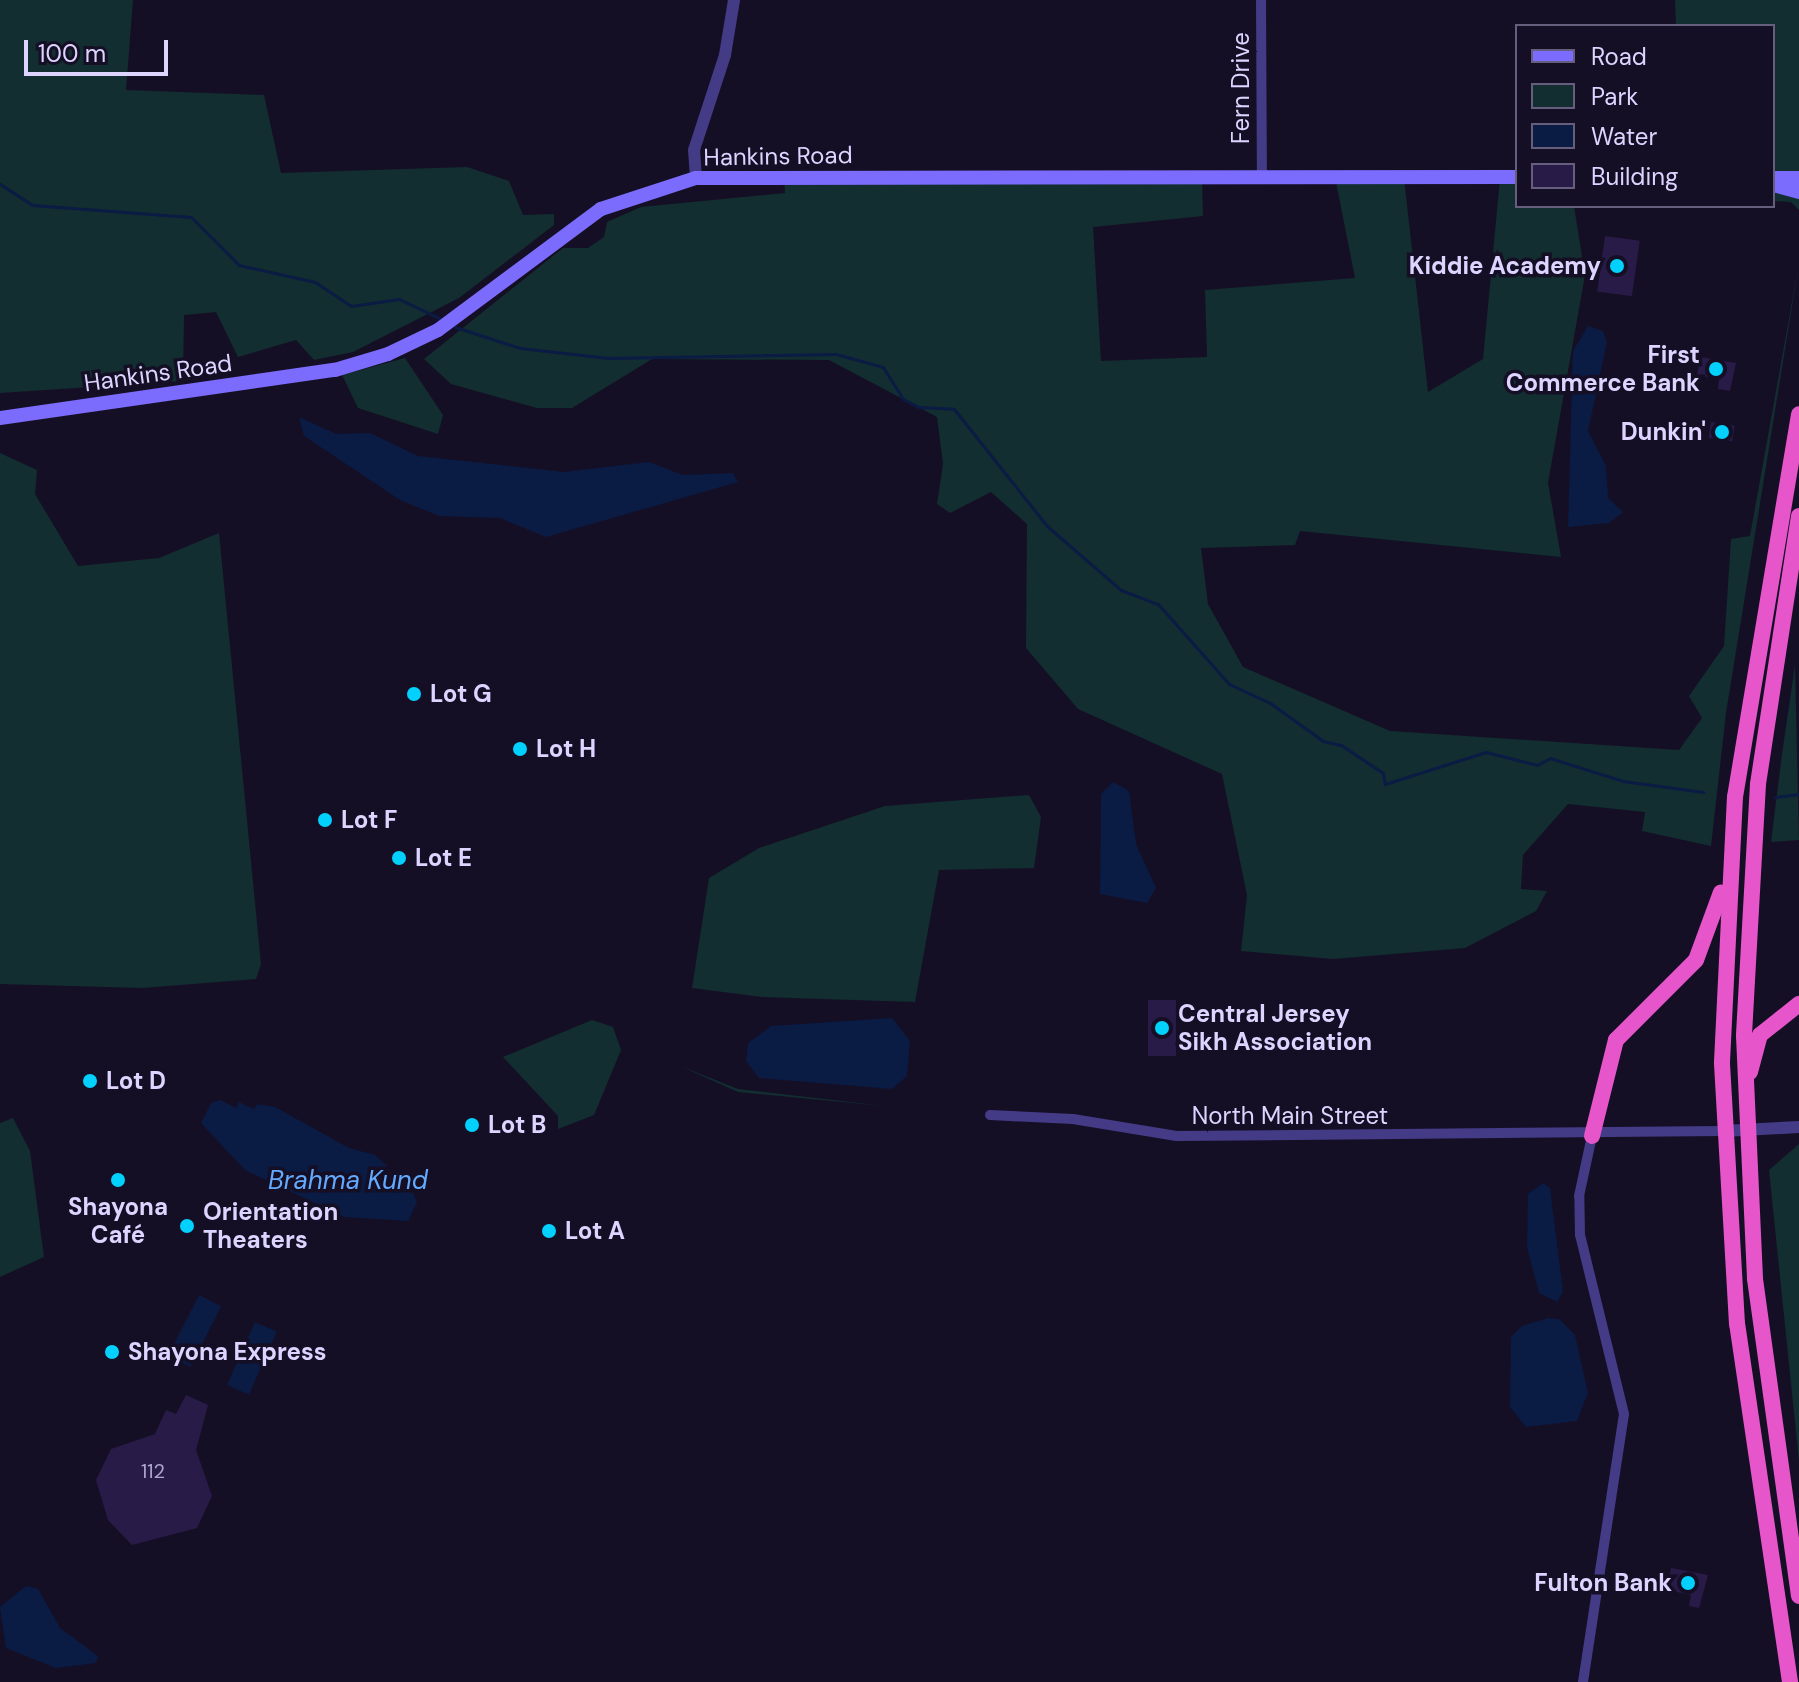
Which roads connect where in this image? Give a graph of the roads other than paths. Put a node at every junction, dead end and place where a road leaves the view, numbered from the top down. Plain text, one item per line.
1 (734, 0) edge
2 (1261, 0) edge
3 (1262, 176) junction
4 (1515, 177) edge
5 (696, 178) junction
6 (1775, 178) edge
7 (1799, 178) edge
8 (1775, 186) edge
9 (1799, 192) edge
10 (1799, 414) edge
11 (0, 418) edge
12 (1799, 516) edge
13 (1731, 848) junction
14 (1799, 1004) edge
15 (1745, 1088) junction
16 (990, 1115) dead end
17 (1799, 1127) edge
18 (1745, 1130) junction
19 (1723, 1131) junction
20 (1592, 1136) junction
21 (1799, 1596) edge
22 (1583, 1682) edge
23 (1790, 1682) edge

1 - 5 street
2 - 3 street, Fern Drive
3 - 4 main road, Hankins Road
3 - 5 main road, Hankins Road
5 - 11 main road, Hankins Road
6 - 7 main road
8 - 9 main road
10 - 13 highway
12 - 15 highway
13 - 19 highway
13 - 20 highway
14 - 15 highway
15 - 18 highway
16 - 20 street, North Main Street
17 - 18 street
18 - 19 street
18 - 21 highway
19 - 20 street, North Main Street
19 - 23 highway
20 - 22 street

